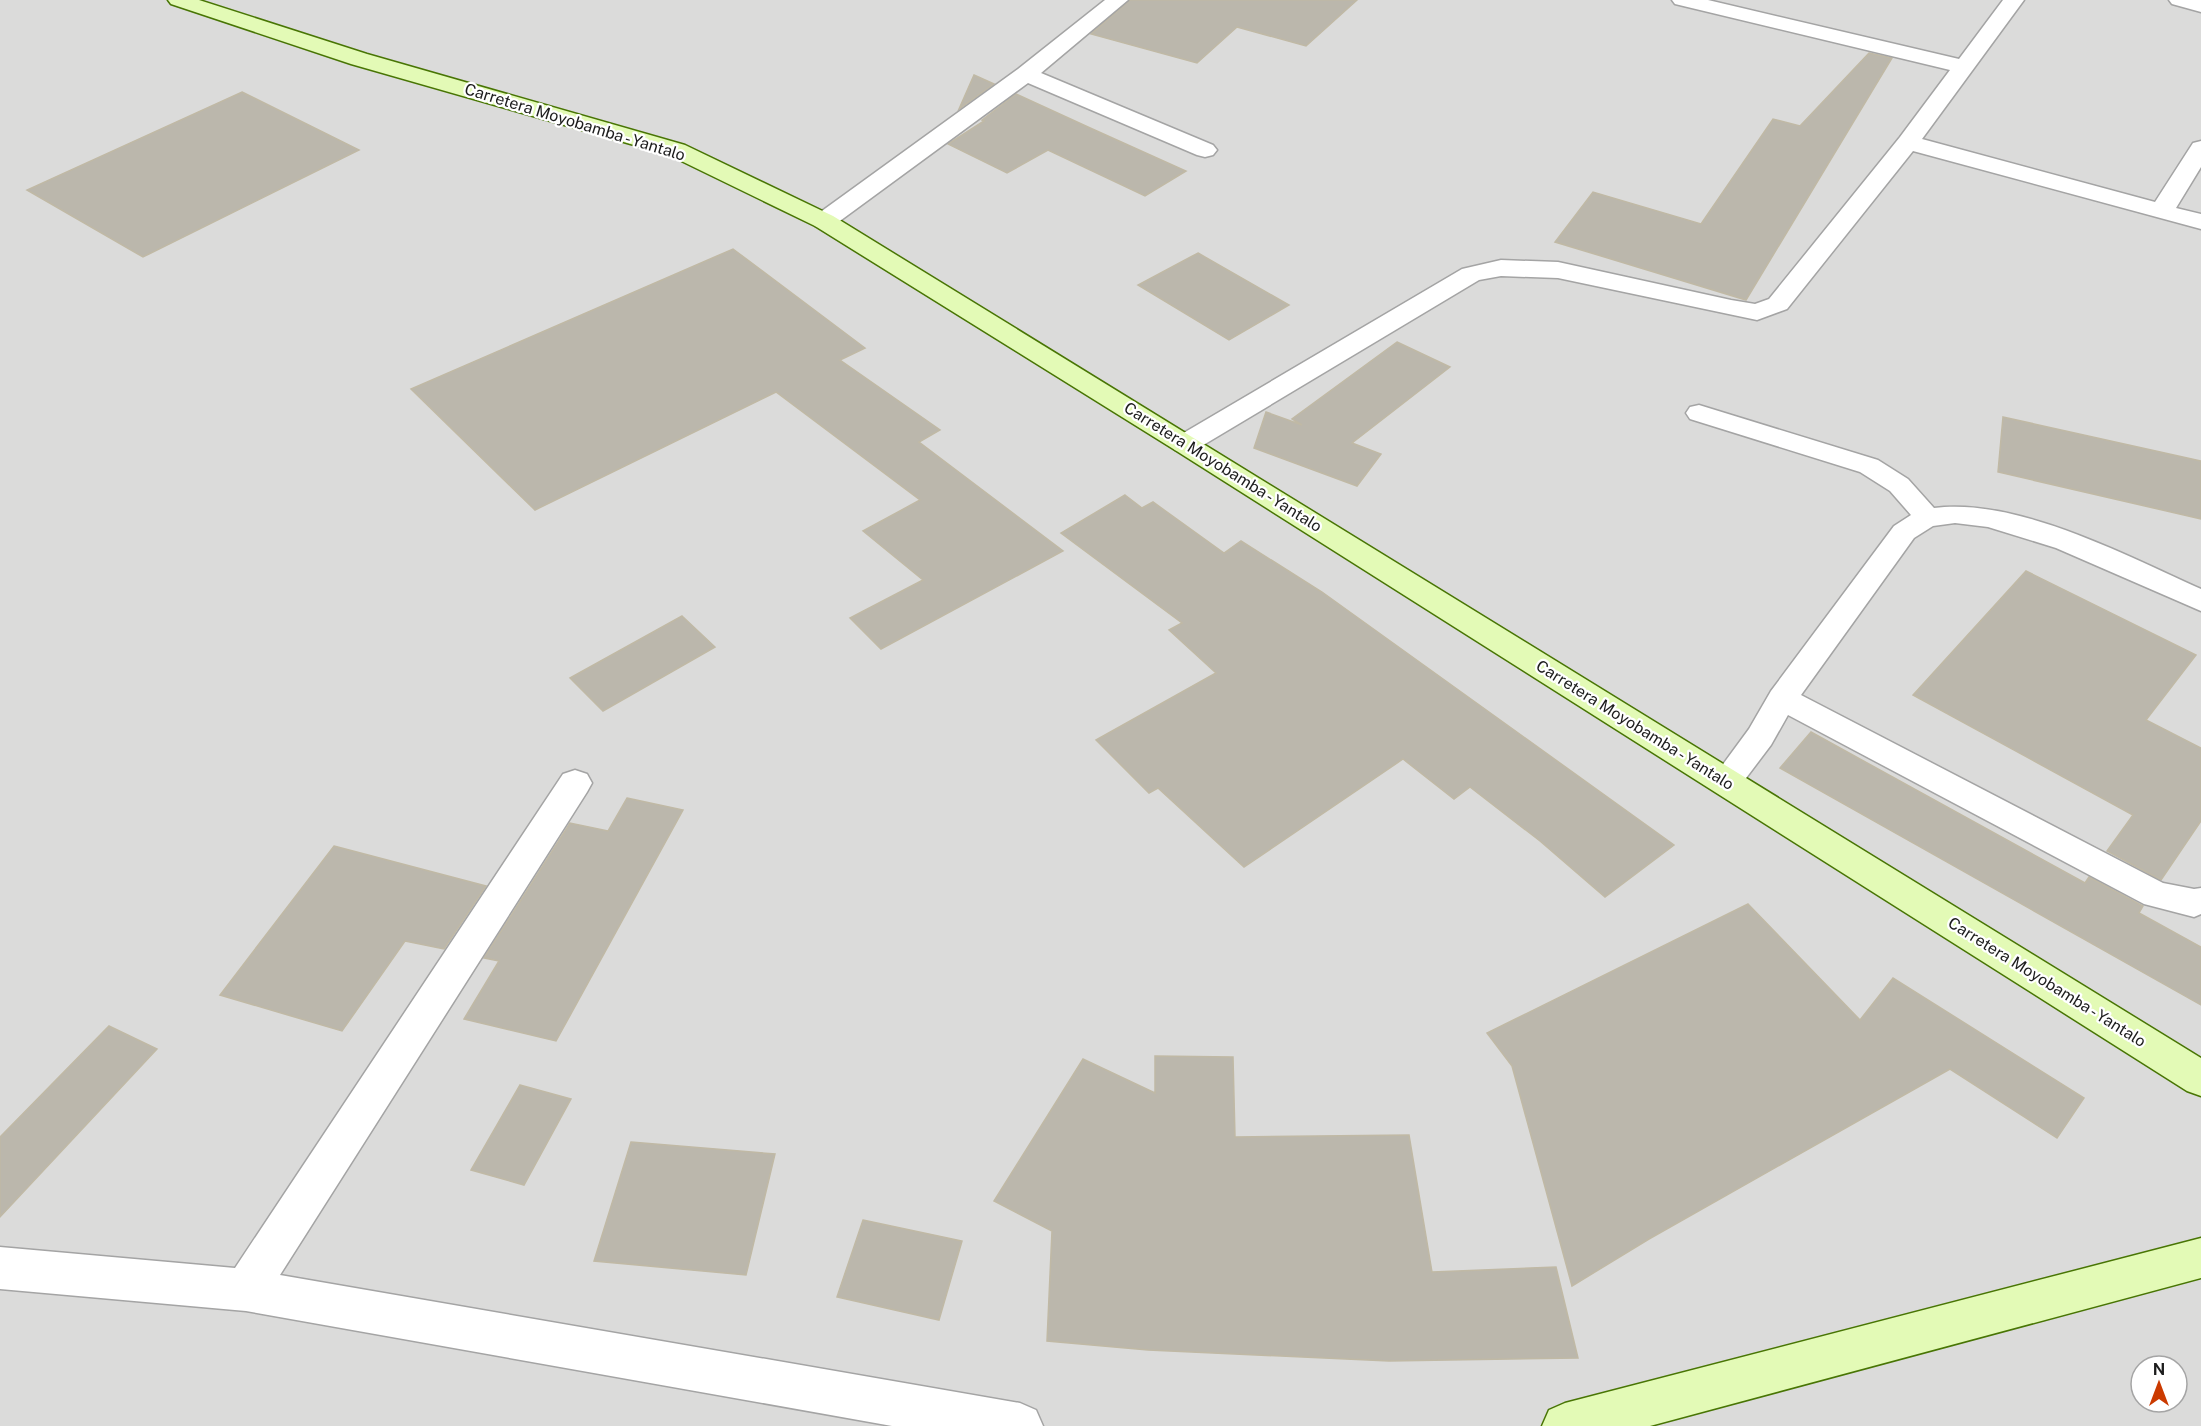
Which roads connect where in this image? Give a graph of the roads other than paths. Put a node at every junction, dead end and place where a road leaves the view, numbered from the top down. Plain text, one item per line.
1 (178, 0) edge
2 (1118, 0) edge
3 (1682, 0) edge
4 (2014, 0) edge
5 (2179, 0) edge
6 (2201, 6) edge
7 (1963, 67) junction
8 (1026, 74) junction
9 (1908, 142) junction
10 (2201, 148) edge
11 (1205, 150) dead end
12 (2161, 212) junction
13 (824, 221) junction
14 (2201, 222) edge
15 (1699, 413) dead end
16 (1185, 444) junction
17 (1928, 518) junction
18 (2201, 601) edge
19 (1782, 699) junction
20 (1726, 782) junction
21 (575, 783) dead end
22 (2201, 901) edge
23 (2201, 1079) edge
24 (2201, 1258) edge
25 (0, 1268) edge
26 (246, 1290) junction
27 (1020, 1426) edge
28 (1565, 1426) edge

1 - 13 main road, Carretera Moyobamba - Yantalo
2 - 8 street
3 - 7 street
4 - 7 street
5 - 6 street
7 - 9 street
8 - 11 street
8 - 13 street
9 - 12 street
9 - 16 street
10 - 12 street
12 - 14 street
13 - 16 main road, Carretera Moyobamba - Yantalo
15 - 17 lane
16 - 20 main road, Carretera Moyobamba - Yantalo
17 - 18 lane
17 - 19 lane
19 - 20 lane
19 - 22 lane
20 - 23 main road, Carretera Moyobamba - Yantalo
21 - 26 street
24 - 28 main road
25 - 26 street
26 - 27 street

